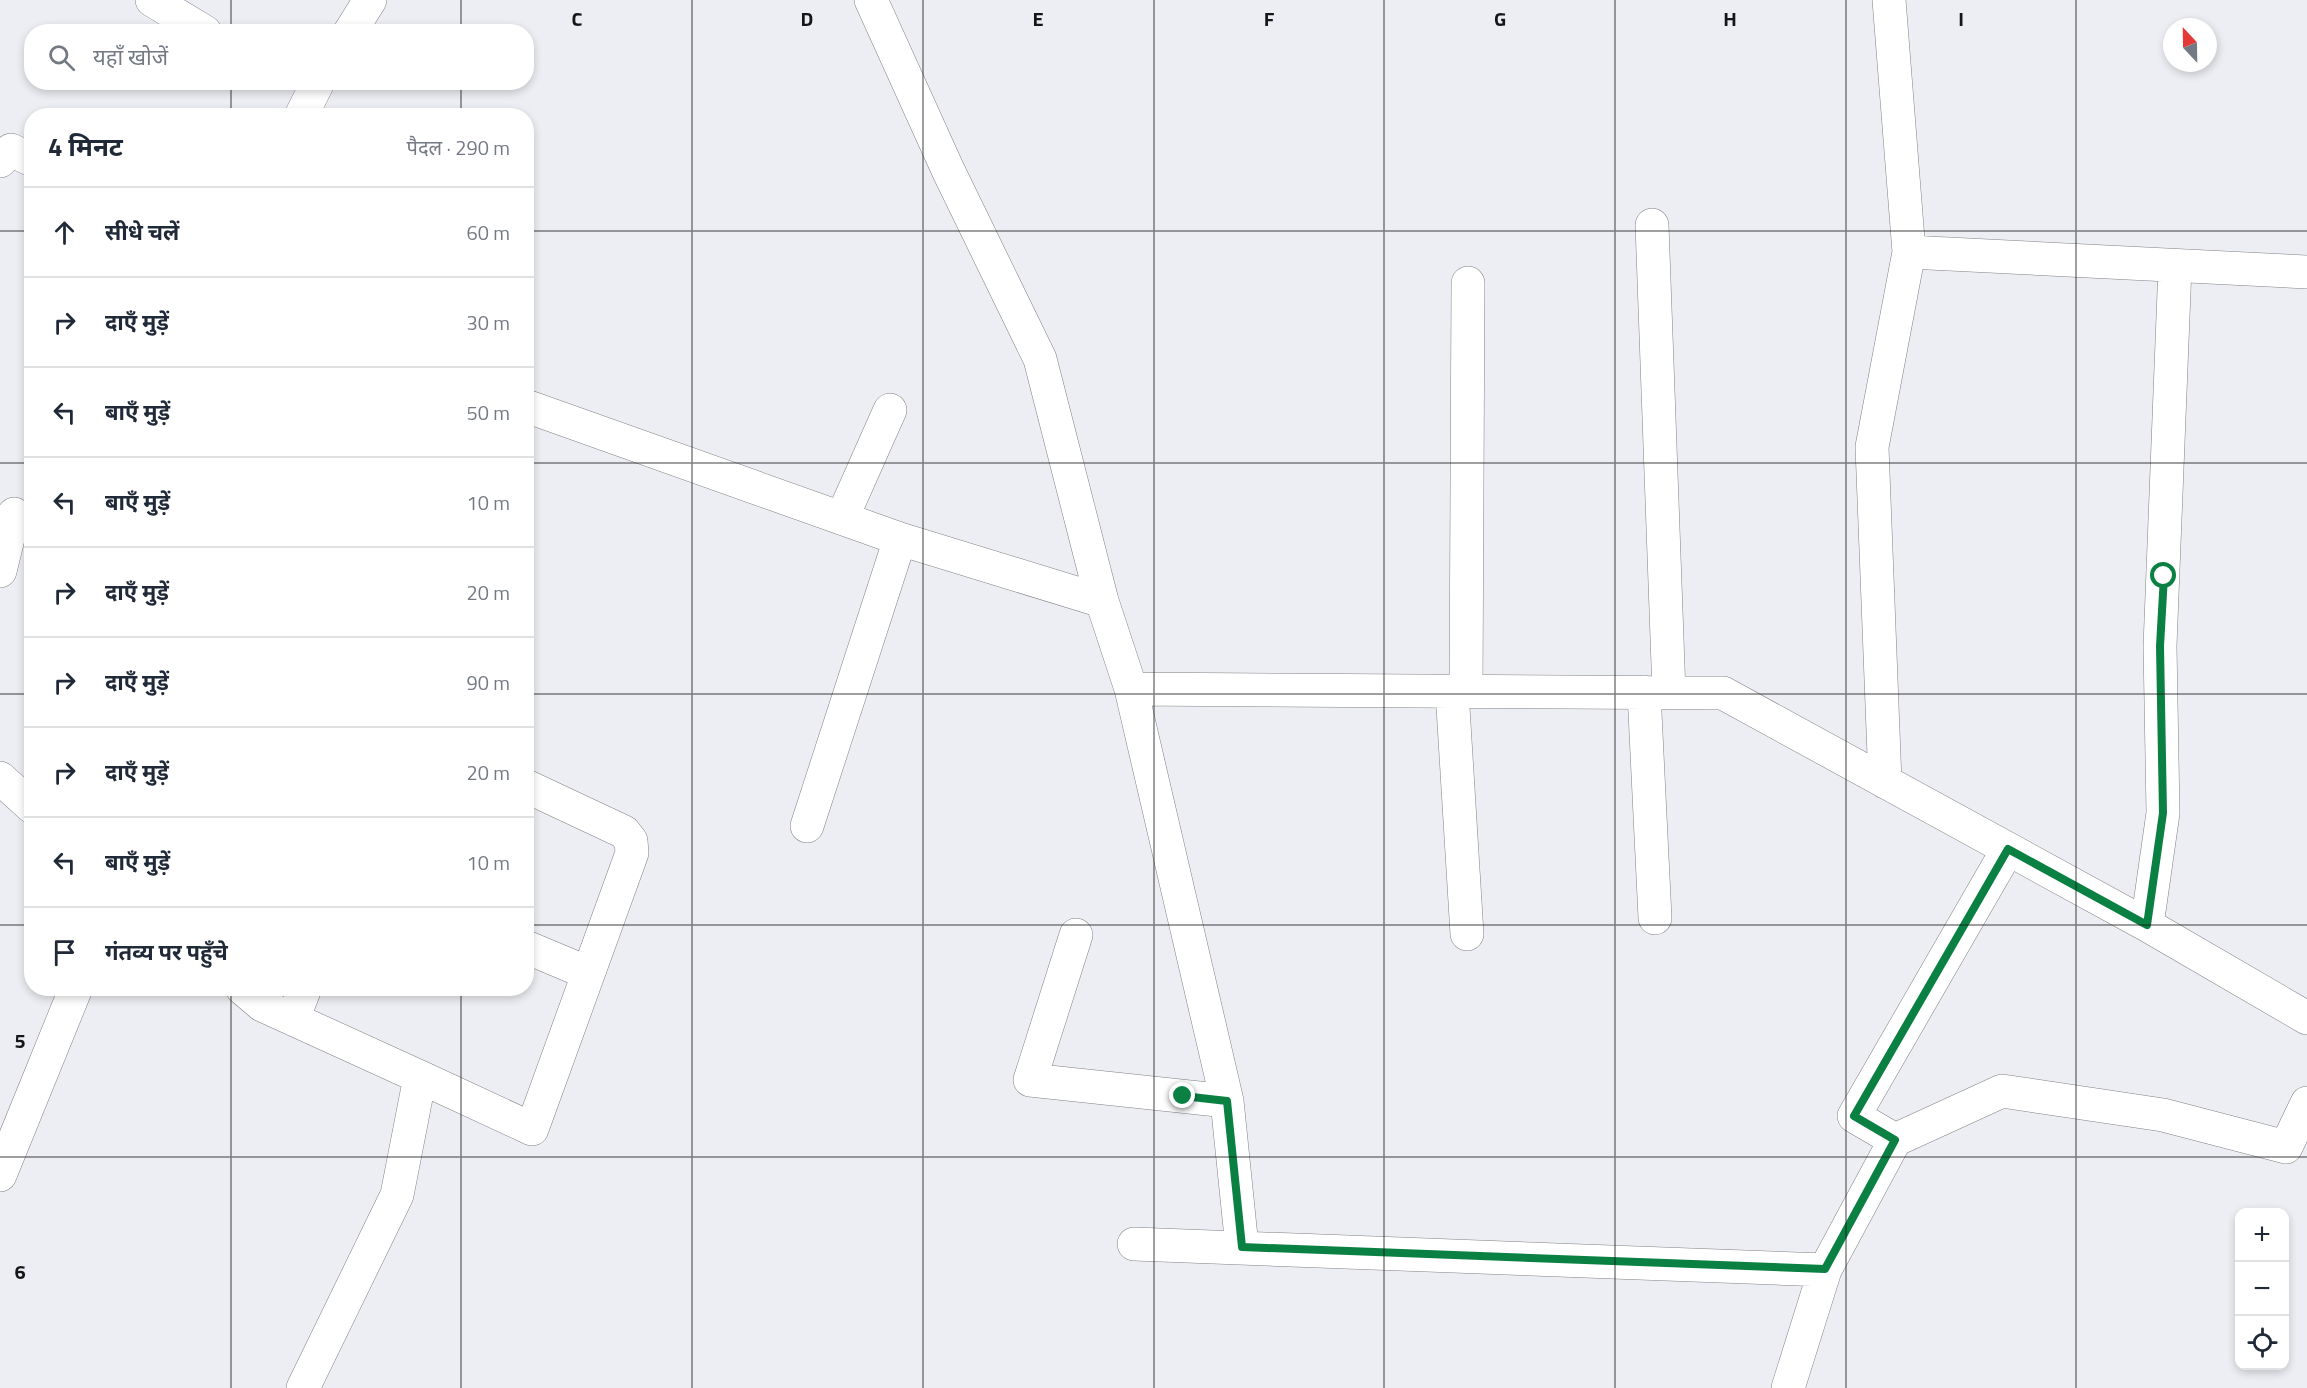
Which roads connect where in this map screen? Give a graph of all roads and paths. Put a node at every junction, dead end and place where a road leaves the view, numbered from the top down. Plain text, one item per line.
1 (152, 0) edge
2 (370, 0) edge
3 (871, 0) edge
4 (1889, 0) edge
5 (192, 24) edge
6 (356, 24) edge
7 (24, 156) edge
8 (0, 161) edge
9 (1652, 225) dead end
10 (1909, 252) junction
11 (2175, 266) junction
12 (2307, 272) edge
13 (1468, 283) dead end
14 (534, 408) edge
15 (890, 410) dead end
16 (14, 514) dead end
17 (842, 518) junction
18 (900, 539) junction
19 (0, 571) edge
20 (1102, 601) junction
21 (1131, 689) junction
22 (1459, 691) junction
23 (1657, 693) junction
24 (0, 778) edge
25 (1885, 782) junction
26 (534, 790) edge
27 (24, 800) edge
28 (807, 826) dead end
29 (2008, 849) junction
30 (1655, 918) dead end
31 (2147, 925) junction
32 (1467, 934) dead end
33 (1076, 935) dead end
34 (534, 950) edge
35 (588, 973) junction
36 (73, 996) edge
37 (251, 996) edge
38 (302, 996) edge
39 (2307, 1018) edge
40 (293, 1019) junction
41 (420, 1077) junction
42 (1227, 1101) junction
43 (2307, 1103) edge
44 (1895, 1140) junction
45 (0, 1175) edge
46 (1134, 1244) dead end
47 (1242, 1247) junction
48 (1825, 1269) junction
49 (303, 1388) edge
50 (1788, 1388) edge

1 - 5 street
2 - 6 street
3 - 20 street
4 - 10 street
7 - 8 street
9 - 23 street
10 - 11 street
10 - 25 street
11 - 12 street
11 - 31 street
13 - 22 street
14 - 17 street
15 - 17 street
16 - 19 street
17 - 18 street
18 - 20 street
18 - 28 street
20 - 21 street
21 - 22 street
21 - 42 street
22 - 23 street
22 - 32 street
23 - 25 street
23 - 30 street
24 - 27 street
25 - 29 street
26 - 35 street
29 - 31 street
29 - 44 street
31 - 39 street
33 - 42 street
34 - 35 street
35 - 41 street
36 - 45 street
37 - 40 street
38 - 40 street
40 - 41 street
41 - 49 street
42 - 47 street
43 - 44 street
44 - 48 street
46 - 47 street
47 - 48 street
48 - 50 street

